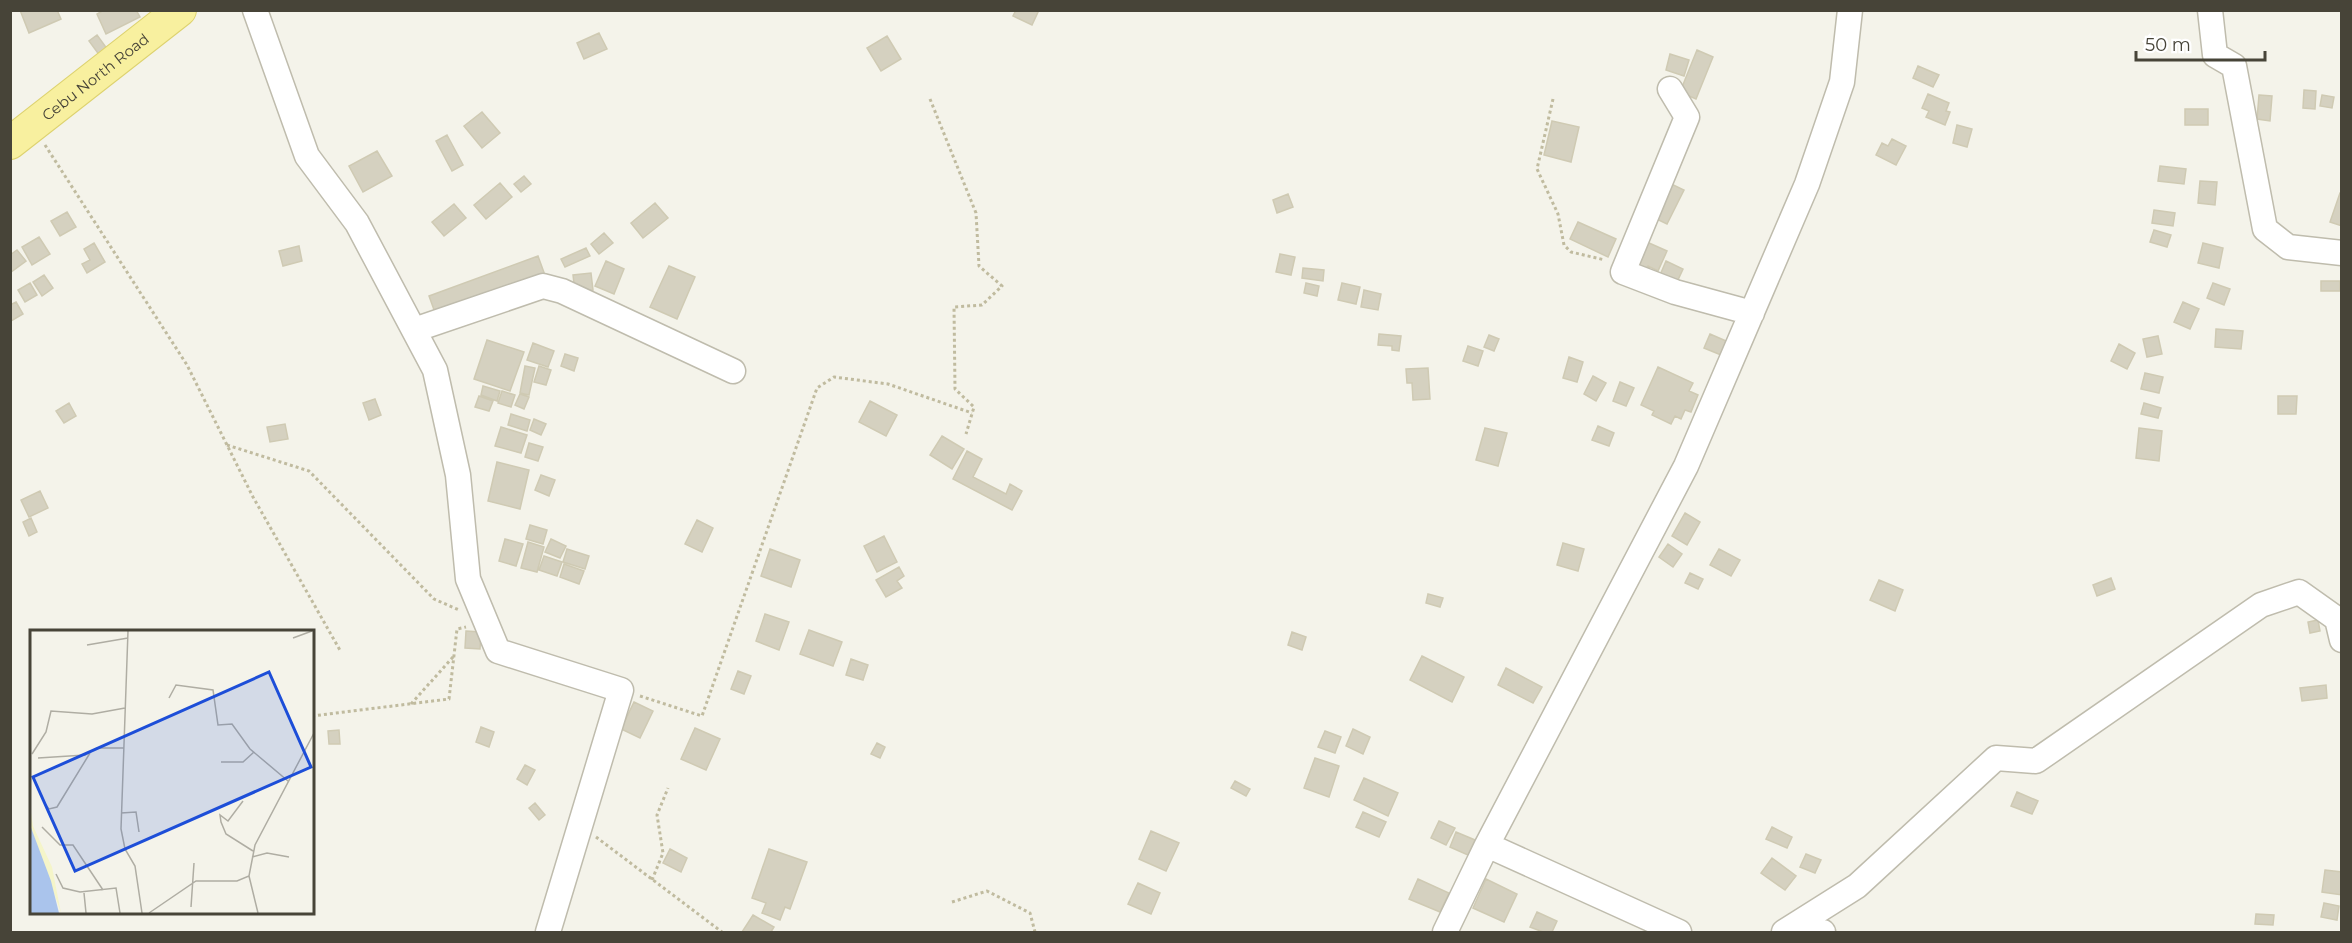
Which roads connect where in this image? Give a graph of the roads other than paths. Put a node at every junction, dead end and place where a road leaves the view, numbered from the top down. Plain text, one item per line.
1 (180, 10) edge
2 (255, 10) edge
3 (1850, 10) edge
4 (2210, 10) edge
5 (1670, 89) dead end
6 (22, 134) edge
7 (2342, 254) edge
8 (1752, 313) junction
9 (414, 330) junction
10 (733, 371) dead end
11 (2342, 640) edge
12 (1487, 845) junction
13 (548, 933) edge
14 (1445, 933) edge
15 (1679, 933) edge
16 (1785, 933) edge
17 (1823, 933) edge

1 - 6 main road, Cebu North Road
2 - 9 street
3 - 8 street
4 - 7 street
5 - 8 street
8 - 12 street
9 - 10 street
9 - 13 street
11 - 16 street
12 - 14 street
12 - 15 street
16 - 17 street

